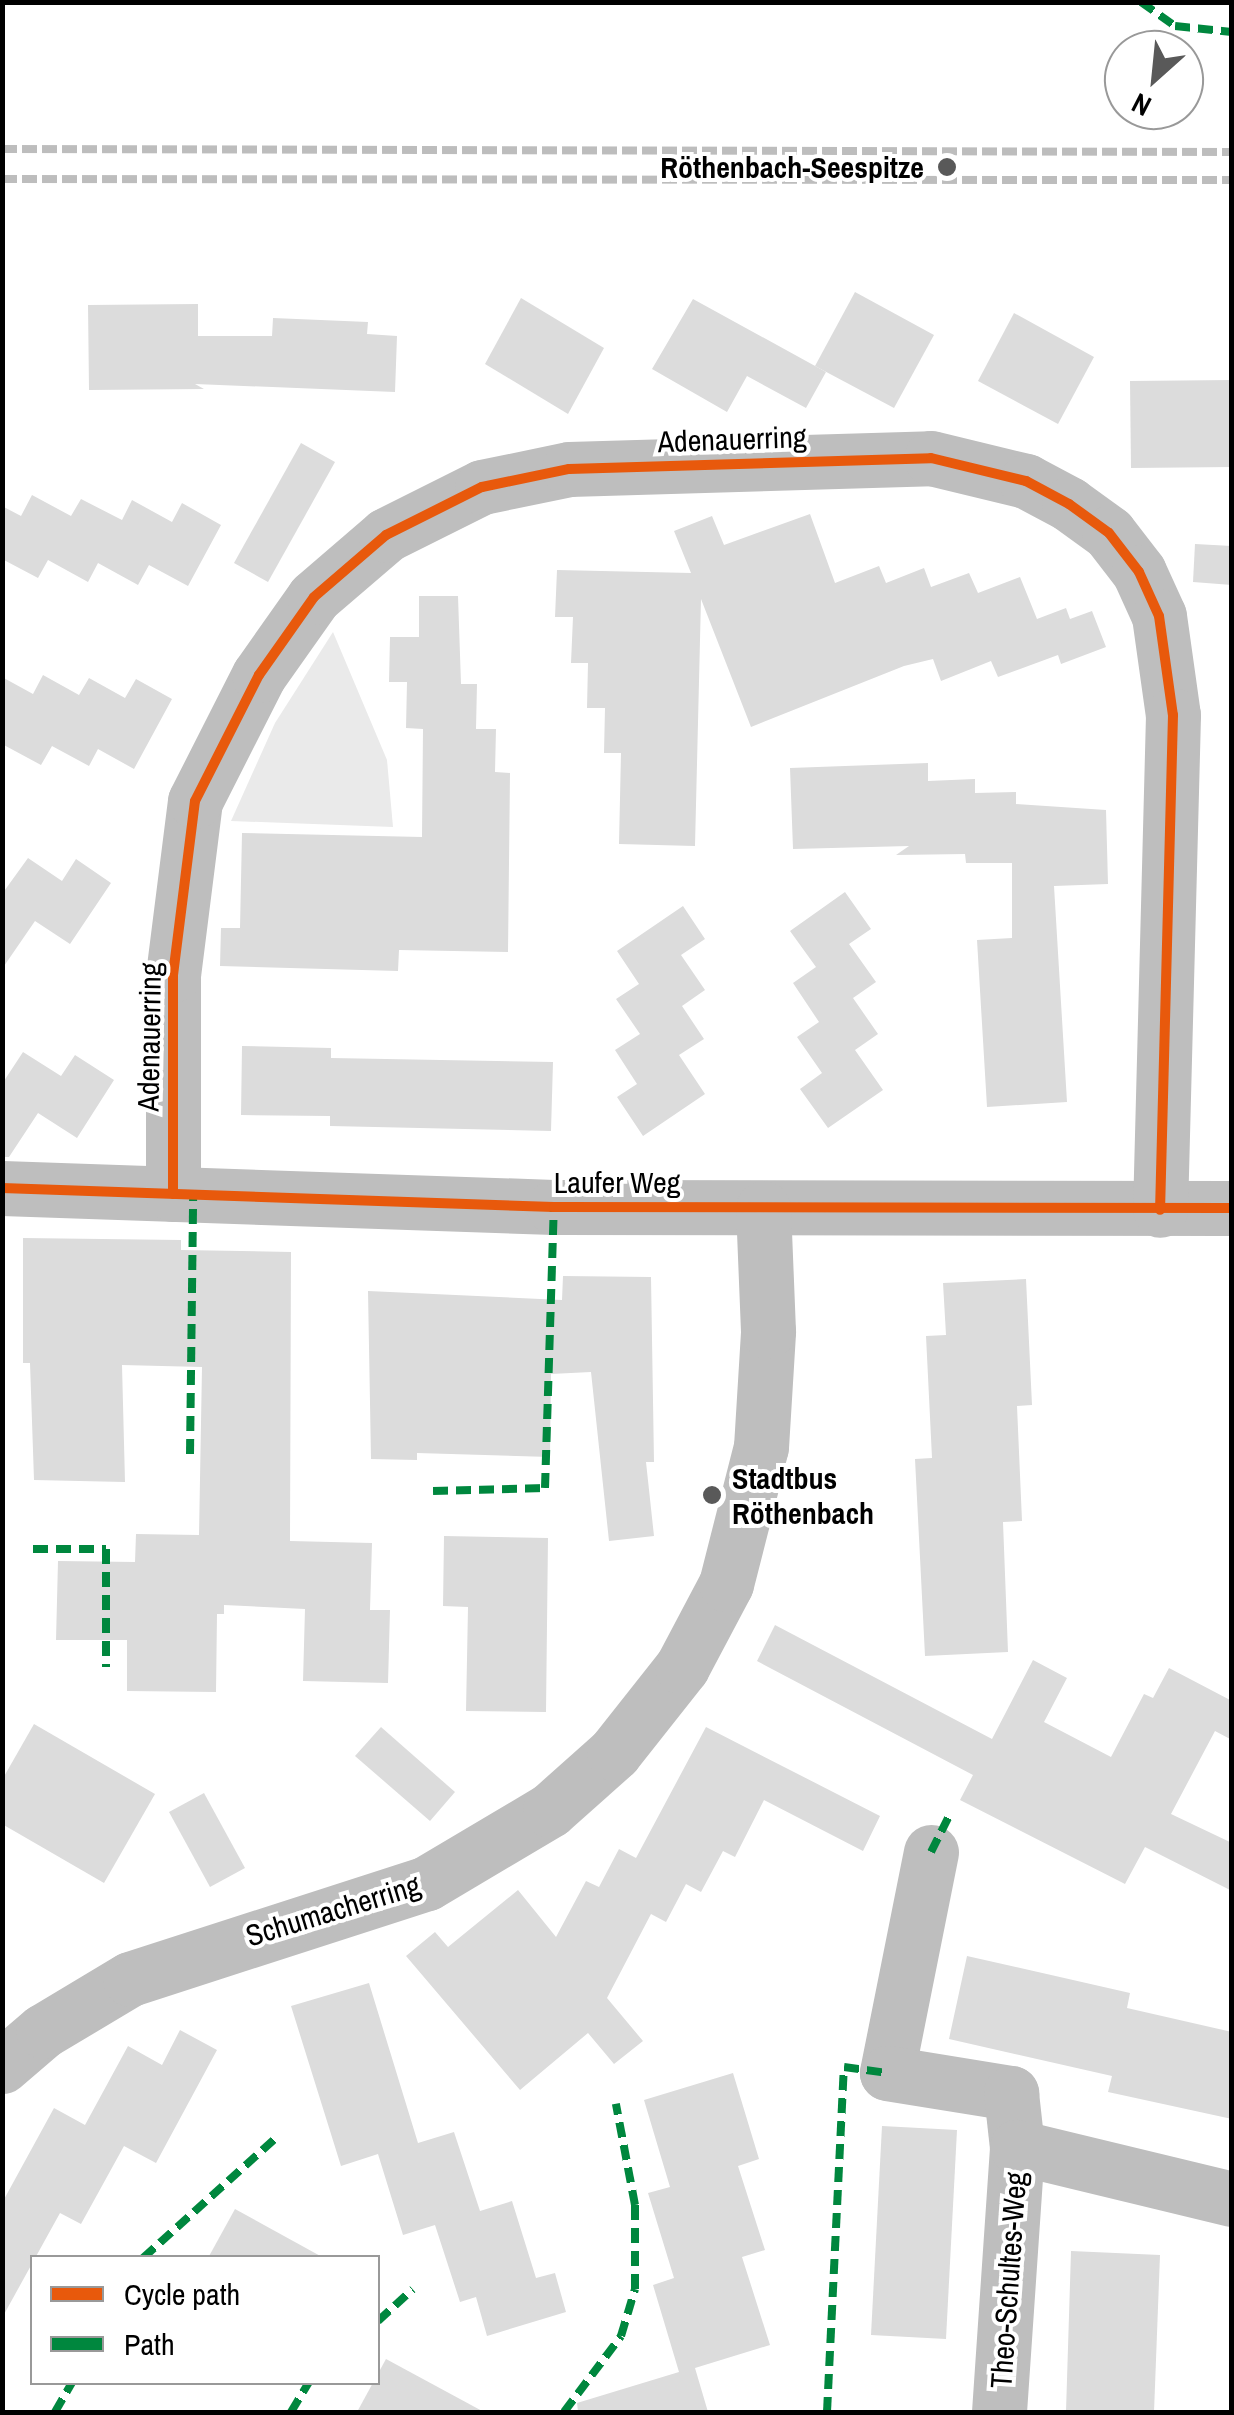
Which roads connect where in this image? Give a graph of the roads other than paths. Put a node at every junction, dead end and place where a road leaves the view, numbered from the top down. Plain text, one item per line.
1 (2, 1188) edge
2 (173, 1194) junction
3 (763, 1208) junction
4 (1232, 1208) edge
5 (1160, 1210) junction
6 (931, 1852) dead end
7 (2, 2066) edge
8 (1017, 2147) junction
9 (1232, 2199) edge
10 (998, 2412) edge

1 - 2 street, Laufer Weg
2 - 3 street, Laufer Weg
2 - 5 street, Adenauerring
3 - 5 street, Laufer Weg
3 - 7 street, Schumacherring
4 - 5 street, Laufer Weg
6 - 8 street, Theo-Schultes-Weg
8 - 9 street, Theo-Schultes-Weg
8 - 10 street, Theo-Schultes-Weg

